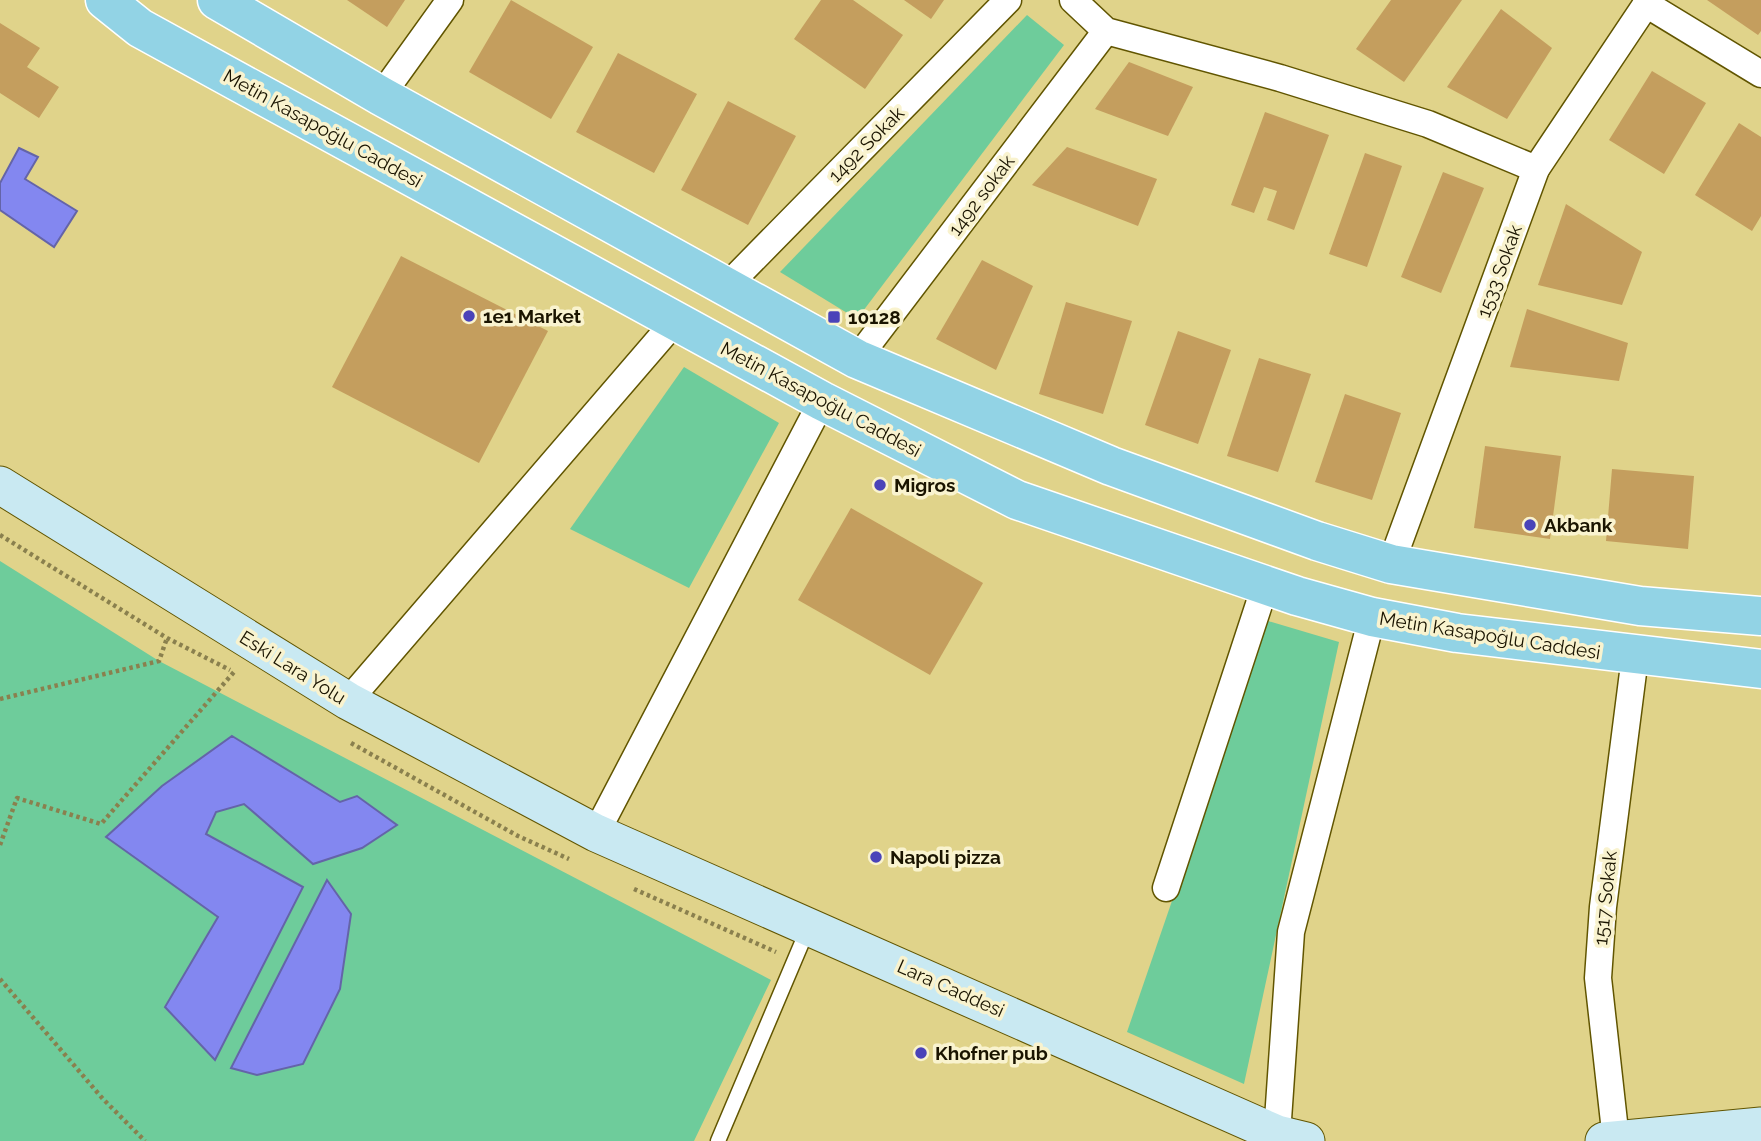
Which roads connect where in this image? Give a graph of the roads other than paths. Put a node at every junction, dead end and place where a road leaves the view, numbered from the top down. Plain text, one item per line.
1 (105, 0) edge
2 (217, 0) edge
3 (450, 0) edge
4 (1008, 0) edge
5 (1073, 0) edge
6 (1647, 2) edge
7 (1106, 31) junction
8 (1761, 74) edge
9 (381, 96) junction
10 (1536, 169) junction
11 (725, 288) junction
12 (676, 320) junction
13 (857, 359) junction
14 (822, 401) junction
15 (0, 485) edge
16 (1391, 564) junction
17 (1265, 586) junction
18 (1761, 616) edge
19 (1372, 617) junction
20 (1635, 657) junction
21 (1761, 670) edge
22 (348, 701) junction
23 (596, 833) junction
24 (1166, 888) dead end
25 (810, 925) junction
26 (1761, 1126) edge
27 (1292, 1137) edge
28 (1616, 1140) edge
29 (718, 1141) edge
30 (1604, 1141) edge

1 - 12 main road, Metin Kasapoğlu Caddesi
2 - 9 main road
3 - 9 street
4 - 11 street, 1492 Sokak
5 - 7 street
6 - 8 street
6 - 10 street, 1533 Sokak
7 - 10 street
7 - 13 street, 1492 sokak
9 - 11 main road
10 - 16 street, 1533 Sokak
11 - 13 main road
12 - 14 main road, Metin Kasapoğlu Caddesi
12 - 22 street
13 - 16 main road
14 - 17 main road, Metin Kasapoğlu Caddesi
14 - 23 street
15 - 22 street, Eski Lara Yolu
16 - 18 main road
17 - 19 main road, Metin Kasapoğlu Caddesi
17 - 24 street
19 - 20 main road, Metin Kasapoğlu Caddesi
19 - 27 street
20 - 21 main road, Metin Kasapoğlu Caddesi
20 - 28 street, 1517 Sokak
22 - 23 street, Eski Lara Yolu
23 - 25 street, Lara Caddesi
25 - 27 street, Lara Caddesi
25 - 29 lane
26 - 28 street
28 - 30 street

